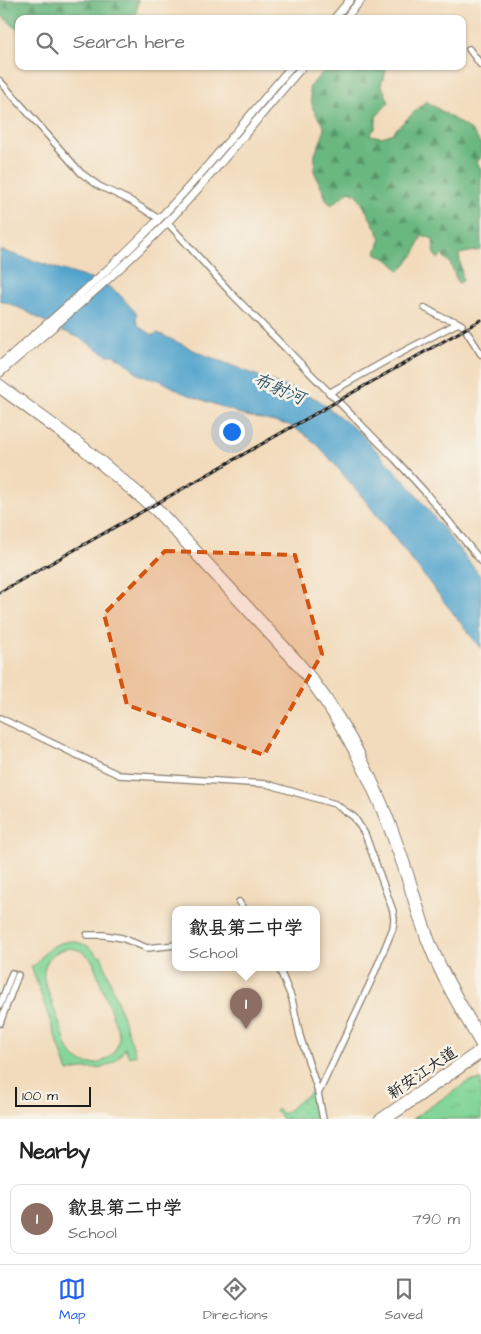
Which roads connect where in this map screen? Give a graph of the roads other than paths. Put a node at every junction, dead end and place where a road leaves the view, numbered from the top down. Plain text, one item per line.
1 (350, 0) edge
2 (361, 0) edge
3 (337, 15) edge
4 (348, 15) edge
5 (469, 49) dead end
6 (481, 66) edge
7 (289, 70) edge
8 (300, 70) edge
9 (0, 82) edge
10 (159, 219) junction
11 (167, 222) junction
12 (425, 308) dead end
13 (467, 332) dead end
14 (40, 334) junction
15 (481, 354) edge
16 (0, 365) edge
17 (0, 374) edge
18 (0, 383) edge
19 (0, 390) edge
20 (329, 393) junction
21 (481, 561) edge
22 (0, 718) edge
23 (239, 902) dead end
24 (242, 906) edge
25 (87, 935) dead end
26 (172, 945) edge
27 (280, 971) edge
28 (0, 1005) edge
29 (0, 1023) edge
30 (481, 1036) edge
31 (481, 1048) edge
32 (481, 1056) edge
33 (318, 1094) junction
34 (323, 1119) edge
35 (378, 1119) edge
36 (389, 1119) edge

1 - 3 main road
2 - 4 main road
5 - 6 street
7 - 10 main road
8 - 11 main road
9 - 10 street
10 - 14 main road
11 - 14 main road
11 - 20 street
12 - 20 street
13 - 15 street
14 - 16 main road
14 - 17 main road
18 - 30 main road
19 - 31 main road
20 - 21 street
22 - 33 street
23 - 24 street
25 - 26 street
27 - 33 street
28 - 29 street
31 - 35 main road, 新安江大道
32 - 36 main road, 新安江大道
33 - 34 street

